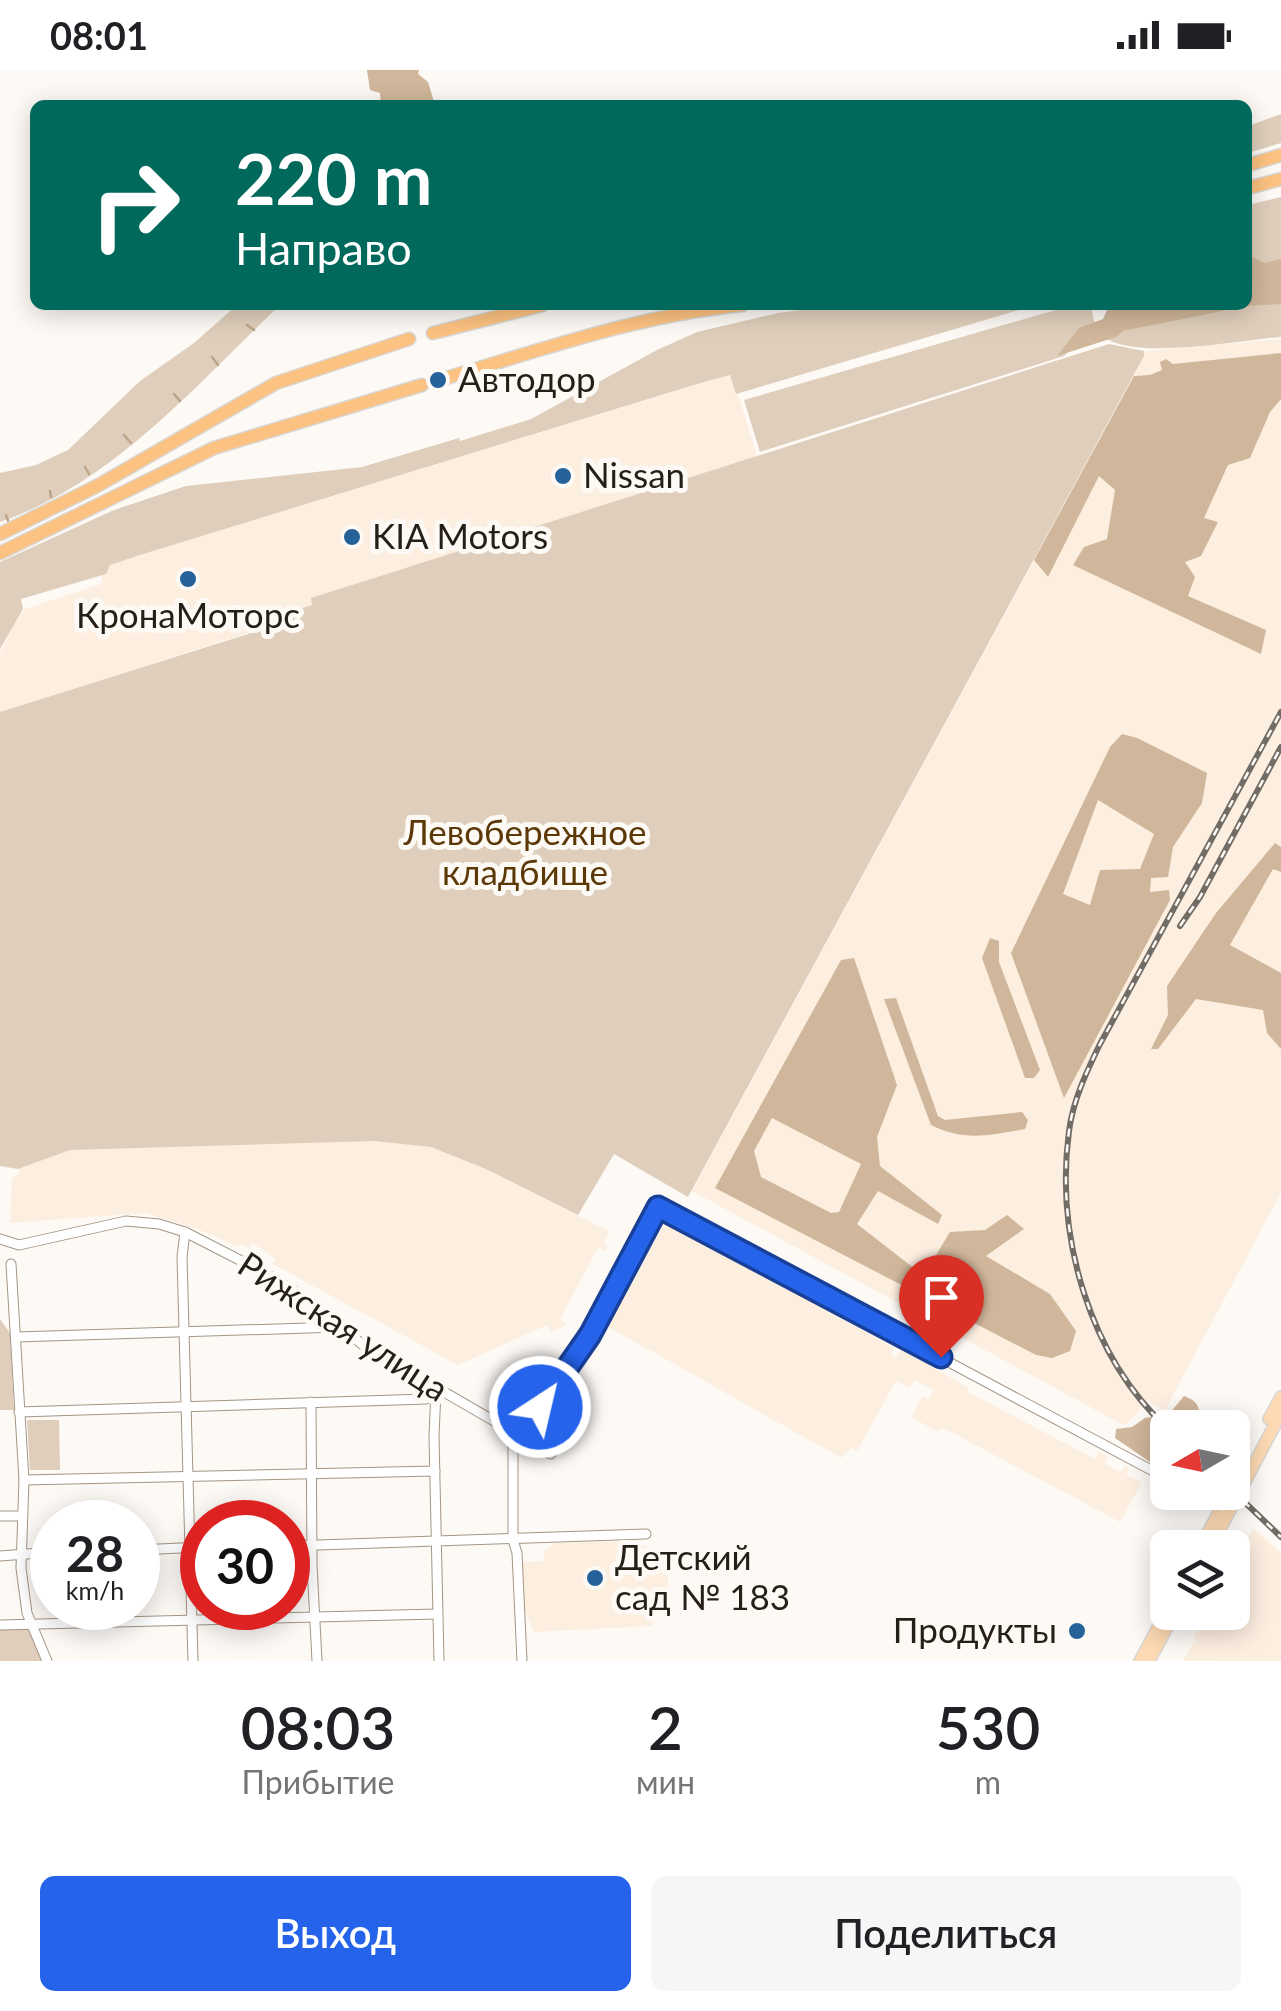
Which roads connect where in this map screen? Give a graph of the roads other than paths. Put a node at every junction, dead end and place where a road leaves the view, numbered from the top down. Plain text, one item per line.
1 (1281, 155) edge
2 (1281, 163) edge
3 (1252, 166) edge
4 (1252, 167) edge
5 (1281, 179) edge
6 (1252, 187) edge
7 (522, 310) edge
8 (692, 310) edge
9 (432, 332) dead end
10 (409, 340) dead end
11 (446, 378) dead end
12 (422, 385) dead end
13 (0, 534) edge
14 (0, 553) edge
15 (185, 1232) junction
16 (0, 1240) edge
17 (10, 1264) dead end
18 (342, 1327) junction
19 (184, 1331) junction
20 (16, 1337) junction
21 (436, 1390) junction
22 (1281, 1396) edge
23 (311, 1402) junction
24 (188, 1405) junction
25 (19, 1412) junction
26 (1281, 1413) edge
27 (517, 1436) junction
28 (551, 1454) dead end
29 (1250, 1454) edge
30 (1150, 1469) edge
31 (435, 1471) junction
32 (312, 1474) junction
33 (189, 1476) junction
34 (24, 1480) junction
35 (189, 1500) edge
36 (0, 1516) edge
37 (22, 1516) junction
38 (1219, 1530) edge
39 (646, 1534) dead end
40 (513, 1540) junction
41 (438, 1542) junction
42 (310, 1546) edge
43 (314, 1546) junction
44 (30, 1553) edge
45 (22, 1554) junction
46 (0, 1556) edge
47 (437, 1614) junction
48 (310, 1617) edge
49 (317, 1617) junction
50 (30, 1619) edge
51 (30, 1623) edge
52 (0, 1626) edge
53 (35, 1630) edge
54 (192, 1630) edge
55 (1157, 1630) edge
56 (1165, 1630) edge
57 (47, 1661) edge
58 (193, 1661) edge
59 (317, 1661) edge
60 (439, 1661) edge
61 (522, 1661) edge
62 (1140, 1661) edge
63 (1149, 1661) edge

1 - 3 highway
2 - 4 highway
5 - 6 highway
7 - 9 highway
8 - 11 highway
10 - 13 highway
12 - 14 highway
15 - 16 street, Рижская улица
15 - 18 street, Рижская улица
15 - 19 street
17 - 20 street
18 - 19 street
18 - 21 street, Рижская улица
19 - 20 street
19 - 24 street
20 - 25 street
21 - 23 street
21 - 27 street, Рижская улица
21 - 31 street
22 - 29 main road
23 - 24 street
23 - 32 street
24 - 25 street
24 - 33 street
25 - 34 street
26 - 38 main road
27 - 28 street, Рижская улица
27 - 30 street
27 - 40 street
31 - 32 street
31 - 41 street
32 - 33 street
32 - 43 street
33 - 34 street
33 - 35 street
34 - 37 street
36 - 37 street
37 - 45 street
39 - 40 street
40 - 41 street
40 - 61 street
41 - 43 street
41 - 47 street
42 - 43 street
43 - 49 street
44 - 45 street
45 - 46 street
45 - 50 street
47 - 49 street
47 - 60 street
48 - 49 street
49 - 59 street
51 - 52 street
53 - 57 street
54 - 58 street
55 - 62 main road
56 - 63 main road

